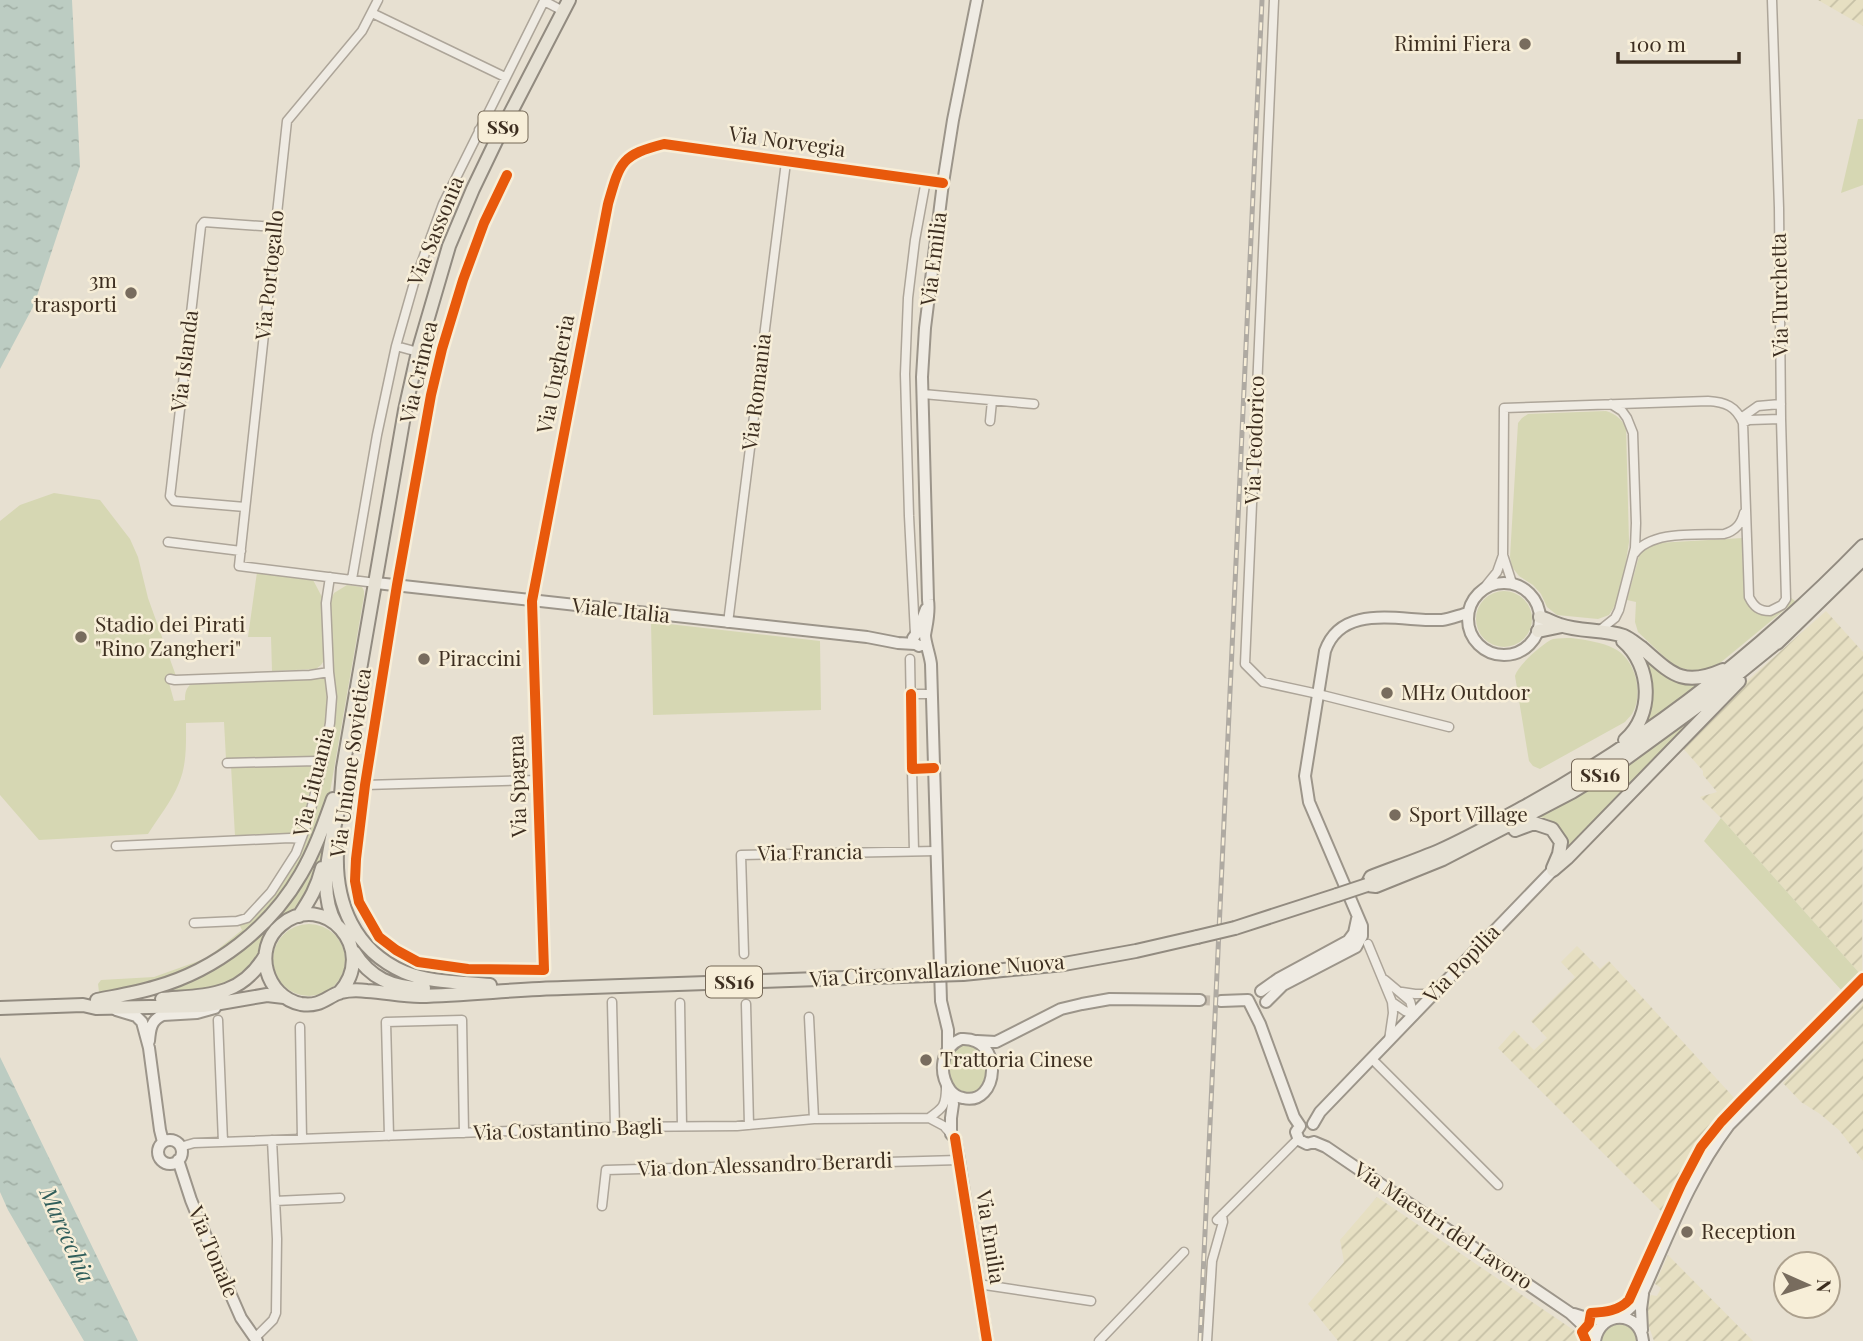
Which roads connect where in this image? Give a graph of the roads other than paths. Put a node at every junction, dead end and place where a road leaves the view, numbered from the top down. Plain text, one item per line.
1 (379, 0) edge
2 (977, 0) edge
3 (1274, 0) edge
4 (1772, 0) edge
5 (566, 6) edge
6 (372, 13) junction
7 (505, 77) junction
8 (479, 130) junction
9 (497, 139) junction
10 (628, 157) joint
11 (786, 162) junction
12 (507, 175) dead end
13 (926, 180) junction
14 (943, 183) junction
15 (275, 227) junction
16 (396, 346) junction
17 (418, 352) junction
18 (906, 360) junction
19 (923, 360) junction
20 (923, 394) junction
21 (992, 401) junction
22 (1034, 404) dead end
23 (1611, 404) junction
24 (1781, 404) junction
25 (1781, 419) junction
26 (1742, 420) junction
27 (990, 421) dead end
28 (245, 507) junction
29 (1746, 507) junction
30 (168, 542) dead end
31 (1863, 546) edge
32 (241, 551) junction
33 (1503, 555) junction
34 (1633, 555) junction
35 (1863, 559) edge
36 (928, 574) junction
37 (912, 575) junction
38 (330, 577) junction
39 (352, 579) junction
40 (376, 583) junction
41 (1512, 583) junction
42 (397, 585) junction
43 (1485, 588) junction
44 (532, 601) junction
45 (1468, 613) junction
46 (1540, 617) junction
47 (1444, 620) junction
48 (728, 623) junction
49 (1562, 626) junction
50 (1600, 630) junction
51 (1469, 631) junction
52 (1538, 631) junction
53 (1615, 634) junction
54 (1778, 635) junction
55 (919, 639) junction
56 (910, 659) dead end
57 (1736, 664) junction
58 (329, 672) junction
59 (170, 679) dead end
60 (911, 694) junction
61 (932, 694) junction
62 (1318, 694) junction
63 (1449, 727) dead end
64 (323, 762) junction
65 (227, 763) dead end
66 (934, 768) junction
67 (912, 769) junction
68 (536, 780) junction
69 (1569, 782) junction
70 (365, 785) junction
71 (337, 799) junction
72 (301, 839) junction
73 (116, 846) dead end
74 (914, 851) junction
75 (936, 851) junction
76 (1443, 859) junction
77 (1553, 870) junction
78 (1367, 885) junction
79 (299, 916) junction
80 (194, 923) dead end
81 (336, 924) junction
82 (1368, 944) dead end
83 (353, 950) junction
84 (744, 954) dead end
85 (265, 955) junction
86 (544, 970) joint
87 (1383, 978) junction
88 (490, 985) junction
89 (539, 989) junction
90 (1863, 991) edge
91 (1401, 992) junction
92 (339, 993) junction
93 (1434, 994) junction
94 (284, 997) junction
95 (97, 1000) junction
96 (1200, 1000) tunnel mouth
97 (1263, 1000) junction
98 (1221, 1001) tunnel mouth
99 (225, 1002) junction
100 (612, 1002) dead end
101 (1392, 1002) junction
102 (680, 1003) dead end
103 (1249, 1003) junction
104 (746, 1004) dead end
105 (83, 1005) junction
106 (0, 1007) edge
107 (111, 1007) junction
108 (943, 1011) junction
109 (1414, 1015) junction
110 (809, 1017) dead end
111 (218, 1020) dead end
112 (300, 1027) dead end
113 (1014, 1034) junction
114 (1264, 1034) junction
115 (973, 1040) junction
116 (1389, 1040) junction
117 (149, 1048) junction
118 (948, 1048) junction
119 (1371, 1059) junction
120 (992, 1065) junction
121 (947, 1084) junction
122 (970, 1099) junction
123 (929, 1118) junction
124 (814, 1119) junction
125 (1313, 1124) junction
126 (749, 1125) junction
127 (682, 1126) junction
128 (1300, 1126) junction
129 (615, 1127) junction
130 (464, 1133) junction
131 (389, 1136) junction
132 (953, 1136) junction
133 (302, 1139) junction
134 (1298, 1139) junction
135 (272, 1140) junction
136 (163, 1142) junction
137 (223, 1142) junction
138 (1314, 1142) junction
139 (180, 1147) junction
140 (178, 1160) junction
141 (959, 1160) junction
142 (1498, 1185) dead end
143 (340, 1198) dead end
144 (275, 1201) junction
145 (602, 1206) dead end
146 (1184, 1252) dead end
147 (978, 1284) junction
148 (1643, 1292) junction
149 (1091, 1301) dead end
150 (1570, 1313) junction
151 (1617, 1318) junction
152 (1643, 1338) edge
153 (256, 1339) edge
154 (987, 1341) edge
155 (1099, 1341) edge
156 (1207, 1341) edge
157 (1594, 1341) edge

1 - 6 street, Via Portogallo
2 - 14 main road, Via Emilia
3 - 62 street, Via Teodorico
4 - 24 street, Via Turchetta
5 - 7 street, Via Sassonia
5 - 9 main road, SS9
6 - 7 street
6 - 15 street, Via Portogallo
7 - 8 street, Via Sassonia
8 - 9 street
8 - 16 street, Via Sassonia
9 - 17 main road, SS9
10 - 11 street, Via Norvegia
10 - 44 street, Via Ungheria
11 - 13 street, Via Norvegia
11 - 48 street, Via Romania
12 - 42 street, Via Crimea
13 - 14 street, Via Norvegia
13 - 18 street
14 - 19 main road, Via Emilia
15 - 28 street, Via Portogallo
15 - 28 street, Via Islanda
16 - 17 street
16 - 39 street, Via Sassonia
17 - 40 main road, SS9
18 - 19 street
18 - 37 street
19 - 20 main road, Via Emilia
20 - 21 street
20 - 36 main road, Via Emilia
21 - 22 street
21 - 27 street
23 - 26 street
23 - 33 street
23 - 34 street
24 - 25 street, Via Turchetta
24 - 26 street
25 - 26 street
25 - 29 street, Via Turchetta
26 - 29 street
28 - 32 street, Via Portogallo
29 - 34 street
30 - 32 street
31 - 54 main road, SS16
32 - 38 street, Via Portogallo
33 - 41 street
33 - 43 street
34 - 50 street
35 - 54 main road, SS16
36 - 37 street
36 - 55 main road, Via Emilia
37 - 55 street
38 - 39 street
38 - 58 street, Via Lituania
39 - 40 street
40 - 42 main road, Viale Italia
40 - 71 main road, SS9
41 - 43 main road
41 - 46 main road
42 - 44 main road, Viale Italia
42 - 70 street, Via Unione Sovietica
43 - 45 main road
44 - 48 main road, Viale Italia
44 - 68 street, Via Spagna
45 - 47 main road
45 - 51 main road
46 - 49 main road
46 - 52 main road
47 - 51 main road
47 - 62 main road
48 - 55 main road, Viale Italia
49 - 50 main road
49 - 52 main road
50 - 53 main road
51 - 52 main road
53 - 57 main road
53 - 69 main road
54 - 57 main road, Via Circonvallazione Nuova / SS16
54 - 76 main road, Via Circonvallazione Nuova / SS16
54 - 77 main road
55 - 61 main road, Via Emilia
56 - 60 street
57 - 69 main road, Via Circonvallazione Nuova / SS16
58 - 59 street
58 - 64 street, Via Lituania
60 - 61 street
60 - 67 street
61 - 66 main road, Via Emilia
62 - 63 street, Via Teodorico
62 - 97 main road
64 - 65 street
64 - 72 street, Via Lituania
66 - 67 street
66 - 75 main road, Via Emilia
67 - 74 street
68 - 70 street
68 - 86 street, Via Spagna
69 - 78 main road, Via Circonvallazione Nuova / SS16
70 - 86 street, Via Unione Sovietica
71 - 79 main road, SS9
71 - 81 main road, SS9
71 - 88 main road
71 - 95 main road
72 - 73 street
72 - 80 street, Via Lituania
74 - 75 street, Via Francia
74 - 84 street, Via Francia
75 - 108 main road, Via Emilia
76 - 77 main road
76 - 78 main road, Via Circonvallazione Nuova / SS16
77 - 93 main road, Via Popilia
78 - 89 main road, Via Circonvallazione Nuova / SS16, bridge
79 - 81 main road
79 - 85 main road, SS16
81 - 83 main road, SS16
82 - 87 street
83 - 88 main road, Via Circonvallazione Nuova / SS16
83 - 92 main road
85 - 94 main road
85 - 95 main road, SS16
87 - 91 street
87 - 101 street
88 - 89 main road, Via Circonvallazione Nuova / SS16
89 - 92 main road, Via Circonvallazione Nuova / SS16
90 - 148 main road
91 - 93 street
91 - 109 street
92 - 94 main road, SS16
93 - 109 main road, Via Popilia
94 - 99 main road, SS16
95 - 105 main road, SS16
96 - 113 main road
97 - 103 main road
97 - 103 main road
97 - 114 main road
98 - 103 main road
99 - 107 main road, SS16
99 - 117 main road
100 - 129 street
101 - 109 street
101 - 116 street
102 - 127 street
103 - 114 main road
104 - 126 street
105 - 106 main road, SS16
105 - 107 main road, SS16
107 - 117 main road
108 - 115 main road
108 - 118 main road, Via Emilia
109 - 116 main road, Via Popilia
110 - 124 street
111 - 137 street
112 - 133 street
113 - 115 main road
113 - 120 main road
114 - 128 main road
115 - 118 main road
115 - 120 main road
116 - 119 main road, Via Popilia
117 - 136 main road
118 - 121 main road
119 - 125 main road, Via Popilia
119 - 142 street
120 - 122 main road
121 - 122 main road
121 - 123 street
121 - 132 main road, Via Emilia
122 - 132 main road, Via Emilia
123 - 124 street, Via Costantino Bagli
123 - 132 street
124 - 126 street, Via Costantino Bagli
125 - 128 main road
125 - 138 main road
126 - 127 street, Via Costantino Bagli
127 - 129 street, Via Costantino Bagli
128 - 134 main road
129 - 130 street, Via Costantino Bagli
130 - 131 street, Via Costantino Bagli
130 - 131 street
131 - 133 street, Via Costantino Bagli
132 - 141 main road, Via Emilia
133 - 135 street, Via Costantino Bagli
134 - 138 main road
134 - 156 street
135 - 137 street, Via Costantino Bagli
135 - 144 street
136 - 139 main road
136 - 140 main road
137 - 139 street, Via Costantino Bagli
138 - 150 main road, Via Maestri del Lavoro
139 - 140 main road
140 - 153 main road, Via Tonale
141 - 145 street, Via don Alessandro Berardi
141 - 147 main road, Via Emilia
143 - 144 street
144 - 153 street
146 - 155 street
147 - 149 street
147 - 154 main road, Via Emilia
148 - 151 main road
148 - 152 main road
150 - 151 main road, Via Maestri del Lavoro
150 - 157 main road, Via Maestri del Lavoro
151 - 152 main road
151 - 157 main road

